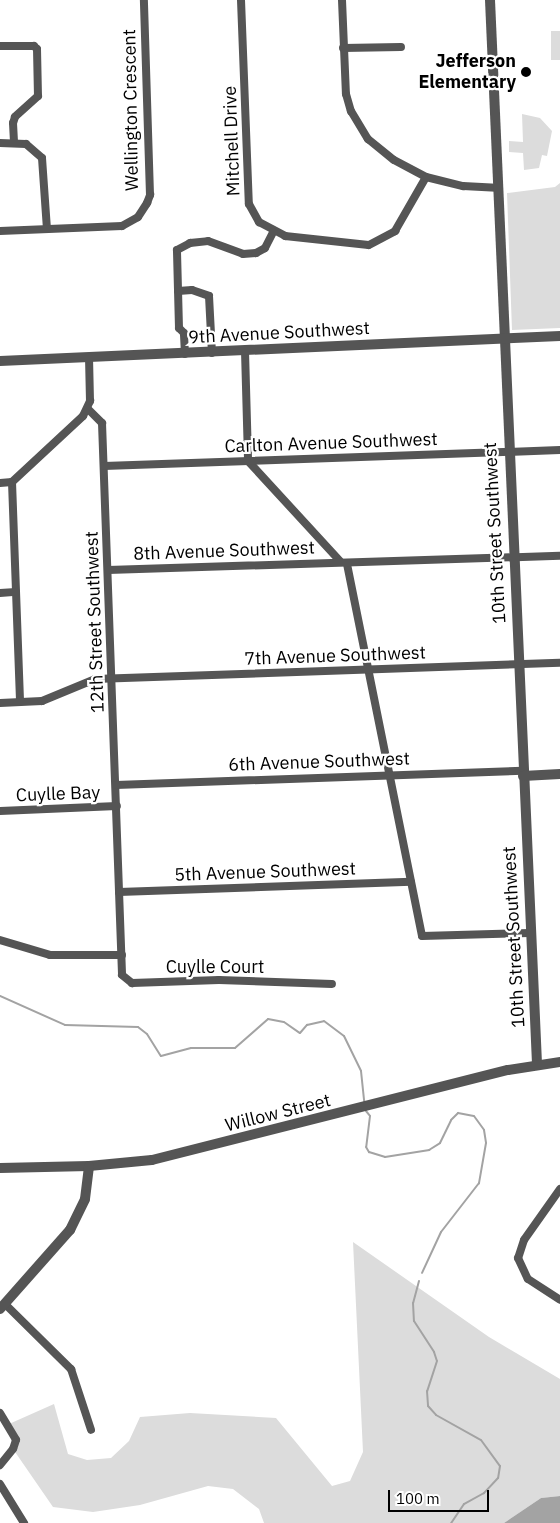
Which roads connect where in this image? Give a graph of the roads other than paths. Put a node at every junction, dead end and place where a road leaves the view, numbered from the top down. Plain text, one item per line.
1 (144, 0) edge
2 (241, 0) edge
3 (342, 0) edge
4 (490, 0) edge
5 (0, 46) edge
6 (401, 46) dead end
7 (343, 48) junction
8 (14, 143) junction
9 (0, 144) edge
10 (426, 177) junction
11 (496, 188) junction
12 (47, 229) junction
13 (0, 231) edge
14 (273, 232) junction
15 (178, 291) junction
16 (560, 336) edge
17 (503, 338) junction
18 (245, 351) junction
19 (212, 352) junction
20 (185, 354) junction
21 (89, 358) junction
22 (0, 361) edge
23 (88, 409) junction
24 (560, 450) edge
25 (507, 452) junction
26 (248, 461) junction
27 (104, 466) junction
28 (12, 482) junction
29 (0, 483) edge
30 (560, 556) edge
31 (513, 558) junction
32 (343, 562) junction
33 (108, 570) junction
34 (16, 592) junction
35 (0, 593) edge
36 (560, 663) edge
37 (517, 664) junction
38 (368, 670) junction
39 (111, 678) junction
40 (20, 702) junction
41 (0, 703) edge
42 (523, 773) junction
43 (560, 774) edge
44 (390, 776) junction
45 (116, 786) junction
46 (117, 806) junction
47 (0, 811) edge
48 (411, 882) junction
49 (119, 892) junction
50 (530, 933) junction
51 (0, 940) edge
52 (122, 955) junction
53 (332, 984) dead end
54 (560, 1062) edge
55 (537, 1064) junction
56 (89, 1166) junction
57 (0, 1168) edge
58 (560, 1189) edge
59 (560, 1300) edge
60 (2, 1306) edge
61 (0, 1413) edge
62 (91, 1430) dead end
63 (0, 1465) edge
64 (0, 1484) edge
65 (24, 1523) edge

1 - 12 street, Wellington Crescent
2 - 14 street, Mitchell Drive
3 - 7 street
4 - 11 street, 10th Street Southwest
5 - 8 street
6 - 7 street
7 - 10 street
8 - 9 street
8 - 12 street
10 - 11 street
10 - 14 street
11 - 17 street, 10th Street Southwest
12 - 13 street
14 - 15 street
15 - 19 street
15 - 20 street
16 - 17 street, 9th Avenue Southwest
17 - 18 street, 9th Avenue Southwest
17 - 25 street, 10th Street Southwest
18 - 19 street, 9th Avenue Southwest
18 - 26 street
19 - 20 street, 9th Avenue Southwest
20 - 21 street, 9th Avenue Southwest
21 - 22 street, 9th Avenue Southwest
21 - 23 street
23 - 27 street, 12th Street Southwest
23 - 28 street
24 - 25 street, Carlton Avenue Southwest
25 - 26 street, Carlton Avenue Southwest
25 - 31 street, 10th Street Southwest
26 - 27 street, Carlton Avenue Southwest
26 - 32 street
27 - 33 street, 12th Street Southwest
28 - 29 street
28 - 34 street
30 - 31 street, 8th Avenue Southwest
31 - 32 street, 8th Avenue Southwest
31 - 37 street, 10th Street Southwest
32 - 33 street, 8th Avenue Southwest
32 - 38 street
33 - 39 street, 12th Street Southwest
34 - 35 street
34 - 40 street
36 - 37 street, 7th Avenue Southwest
37 - 38 street, 7th Avenue Southwest
37 - 42 street, 10th Street Southwest
38 - 39 street, 7th Avenue Southwest
38 - 44 street
39 - 40 street, 7th Avenue Southwest
39 - 45 street, 12th Street Southwest
40 - 41 street, 7th Avenue Southwest
42 - 43 street, 6th Avenue Southwest
42 - 44 street, 6th Avenue Southwest
42 - 50 street, 10th Street Southwest
44 - 45 street, 6th Avenue Southwest
44 - 48 street
45 - 46 street, 12th Street Southwest
46 - 47 street, Cuylle Bay
46 - 49 street, 12th Street Southwest
48 - 49 street, 5th Avenue Southwest
48 - 50 street
49 - 52 street
50 - 55 street, 10th Street Southwest
51 - 52 street
52 - 53 street, Cuylle Court
54 - 55 street, Willow Street
55 - 56 street, Willow Street
56 - 57 street, Willow Street
56 - 60 street
58 - 59 street
60 - 62 street
61 - 63 street
64 - 65 street

